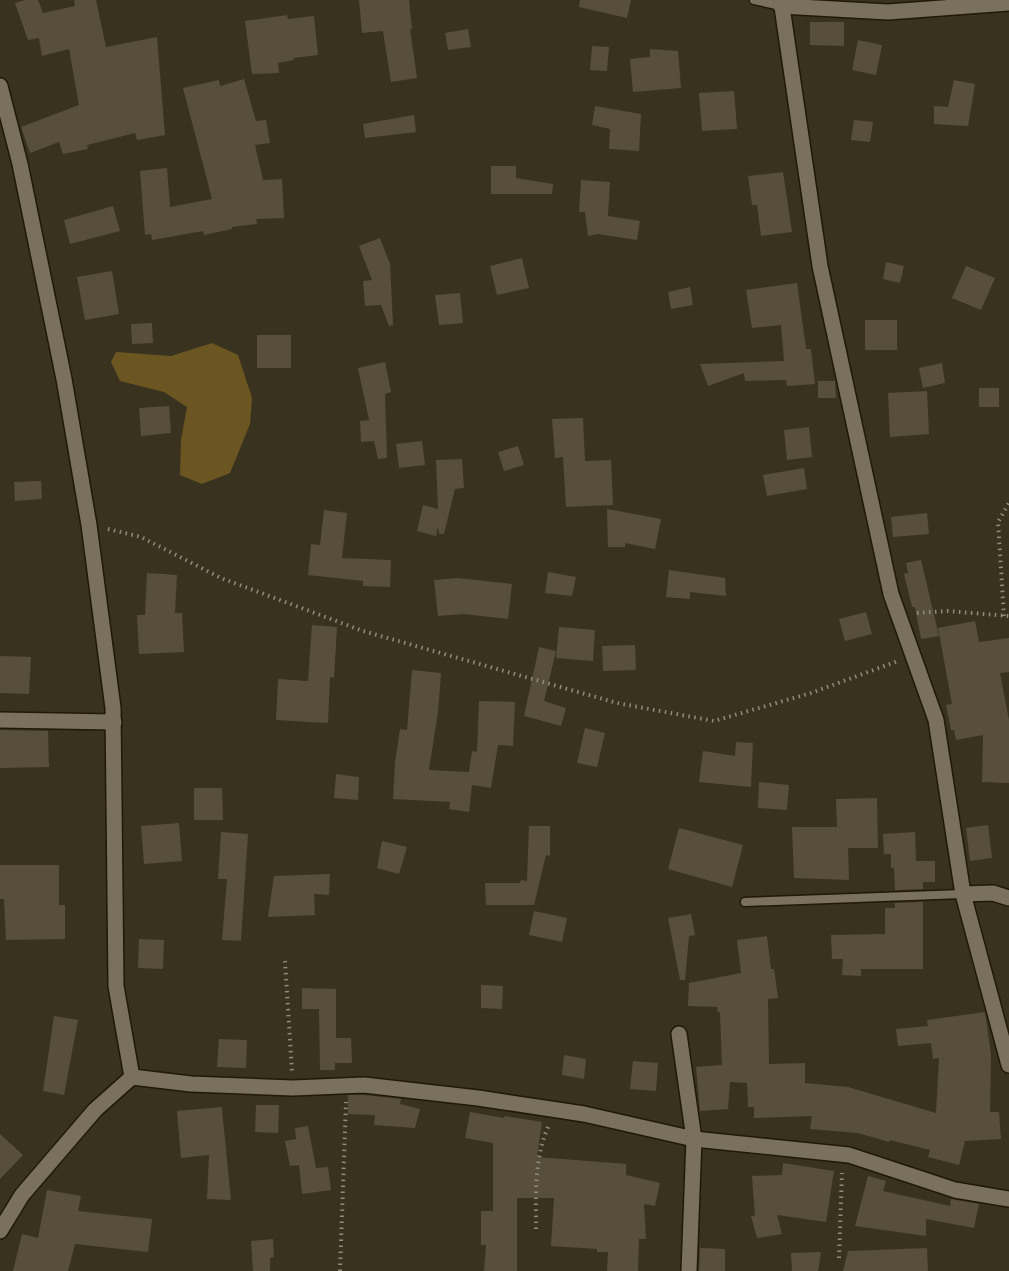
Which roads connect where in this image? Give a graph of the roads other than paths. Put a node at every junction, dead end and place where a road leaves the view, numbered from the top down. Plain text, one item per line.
1 (754, 0) edge
2 (781, 3) edge
3 (1009, 3) edge
4 (0, 86) edge
5 (0, 720) edge
6 (114, 722) junction
7 (963, 894) junction
8 (1009, 898) edge
9 (745, 902) dead end
10 (679, 1034) dead end
11 (1009, 1065) edge
12 (132, 1077) junction
13 (694, 1139) junction
14 (1009, 1199) edge
15 (0, 1231) edge
16 (689, 1271) edge

1 - 2 lane
2 - 3 street
2 - 7 street
4 - 6 street
5 - 6 street
6 - 12 street
7 - 8 street
7 - 9 lane
7 - 11 street
10 - 13 street
12 - 13 street
12 - 15 street
13 - 14 street
13 - 16 street

